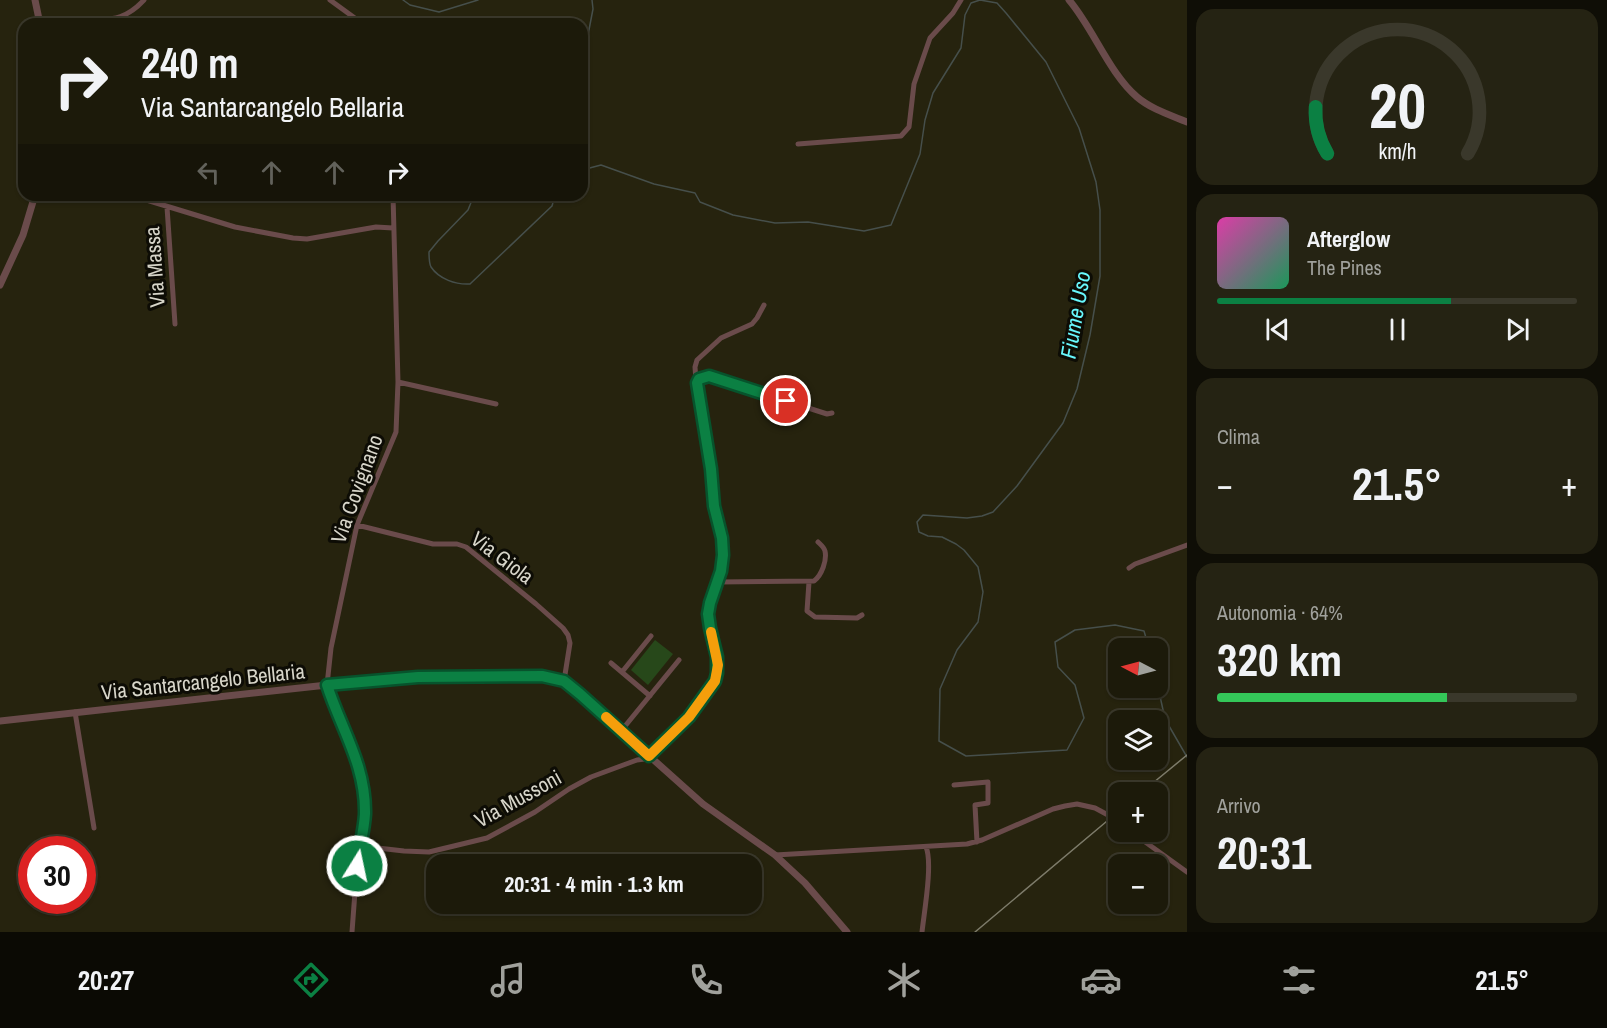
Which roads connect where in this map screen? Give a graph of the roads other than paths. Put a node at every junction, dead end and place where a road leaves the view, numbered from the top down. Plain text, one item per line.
1 (35, 0) edge
2 (144, 0) edge
3 (330, 0) edge
4 (961, 0) edge
5 (1069, 0) edge
6 (39, 18) edge
7 (118, 18) edge
8 (355, 18) edge
9 (1187, 122) edge
10 (798, 144) dead end
11 (33, 201) edge
12 (148, 201) edge
13 (393, 201) edge
14 (167, 207) junction
15 (393, 228) junction
16 (0, 285) edge
17 (764, 304) dead end
18 (175, 324) dead end
19 (398, 382) junction
20 (697, 383) junction
21 (496, 404) dead end
22 (832, 412) dead end
23 (357, 525) junction
24 (818, 542) dead end
25 (1187, 545) edge
26 (1129, 568) dead end
27 (718, 582) junction
28 (809, 582) junction
29 (862, 615) dead end
30 (651, 636) dead end
31 (679, 660) dead end
32 (612, 663) dead end
33 (622, 672) junction
34 (564, 681) junction
35 (327, 685) junction
36 (650, 696) junction
37 (75, 712) junction
38 (0, 721) edge
39 (621, 731) junction
40 (650, 757) junction
41 (954, 785) dead end
42 (1108, 815) tunnel mouth
43 (94, 828) dead end
44 (977, 842) junction
45 (1145, 842) edge
46 (360, 846) junction
47 (926, 847) junction
48 (775, 855) junction
49 (1187, 872) edge
50 (352, 932) edge
51 (847, 932) edge
52 (922, 932) edge

1 - 6 street
2 - 7 street
3 - 8 street
4 - 10 street
5 - 9 street
11 - 16 street
12 - 14 street, Via Massa
13 - 15 street, Via Covignano
14 - 15 street, Via Massa
14 - 18 street, Via Massa
15 - 19 street, Via Covignano
17 - 20 street
19 - 21 street
19 - 23 street, Via Covignano
20 - 22 street
20 - 27 street
23 - 34 street, Via Giola
23 - 35 street, Via Covignano
24 - 28 street
25 - 26 street
27 - 28 street
27 - 40 street
28 - 29 street
30 - 33 street
31 - 36 street
32 - 33 street
33 - 36 street
34 - 35 street, Via Santarcangelo Bellaria
34 - 39 street
35 - 37 street, Via Santarcangelo Bellaria
35 - 46 street
36 - 39 street
37 - 38 street, Via Santarcangelo Bellaria
37 - 43 street, Via Santarcangelo Bellaria
39 - 40 street
40 - 46 street, Via Mussoni
40 - 48 street
41 - 44 street
42 - 44 street
44 - 47 street
45 - 49 street
46 - 50 street
47 - 48 street
47 - 52 street
48 - 51 street

